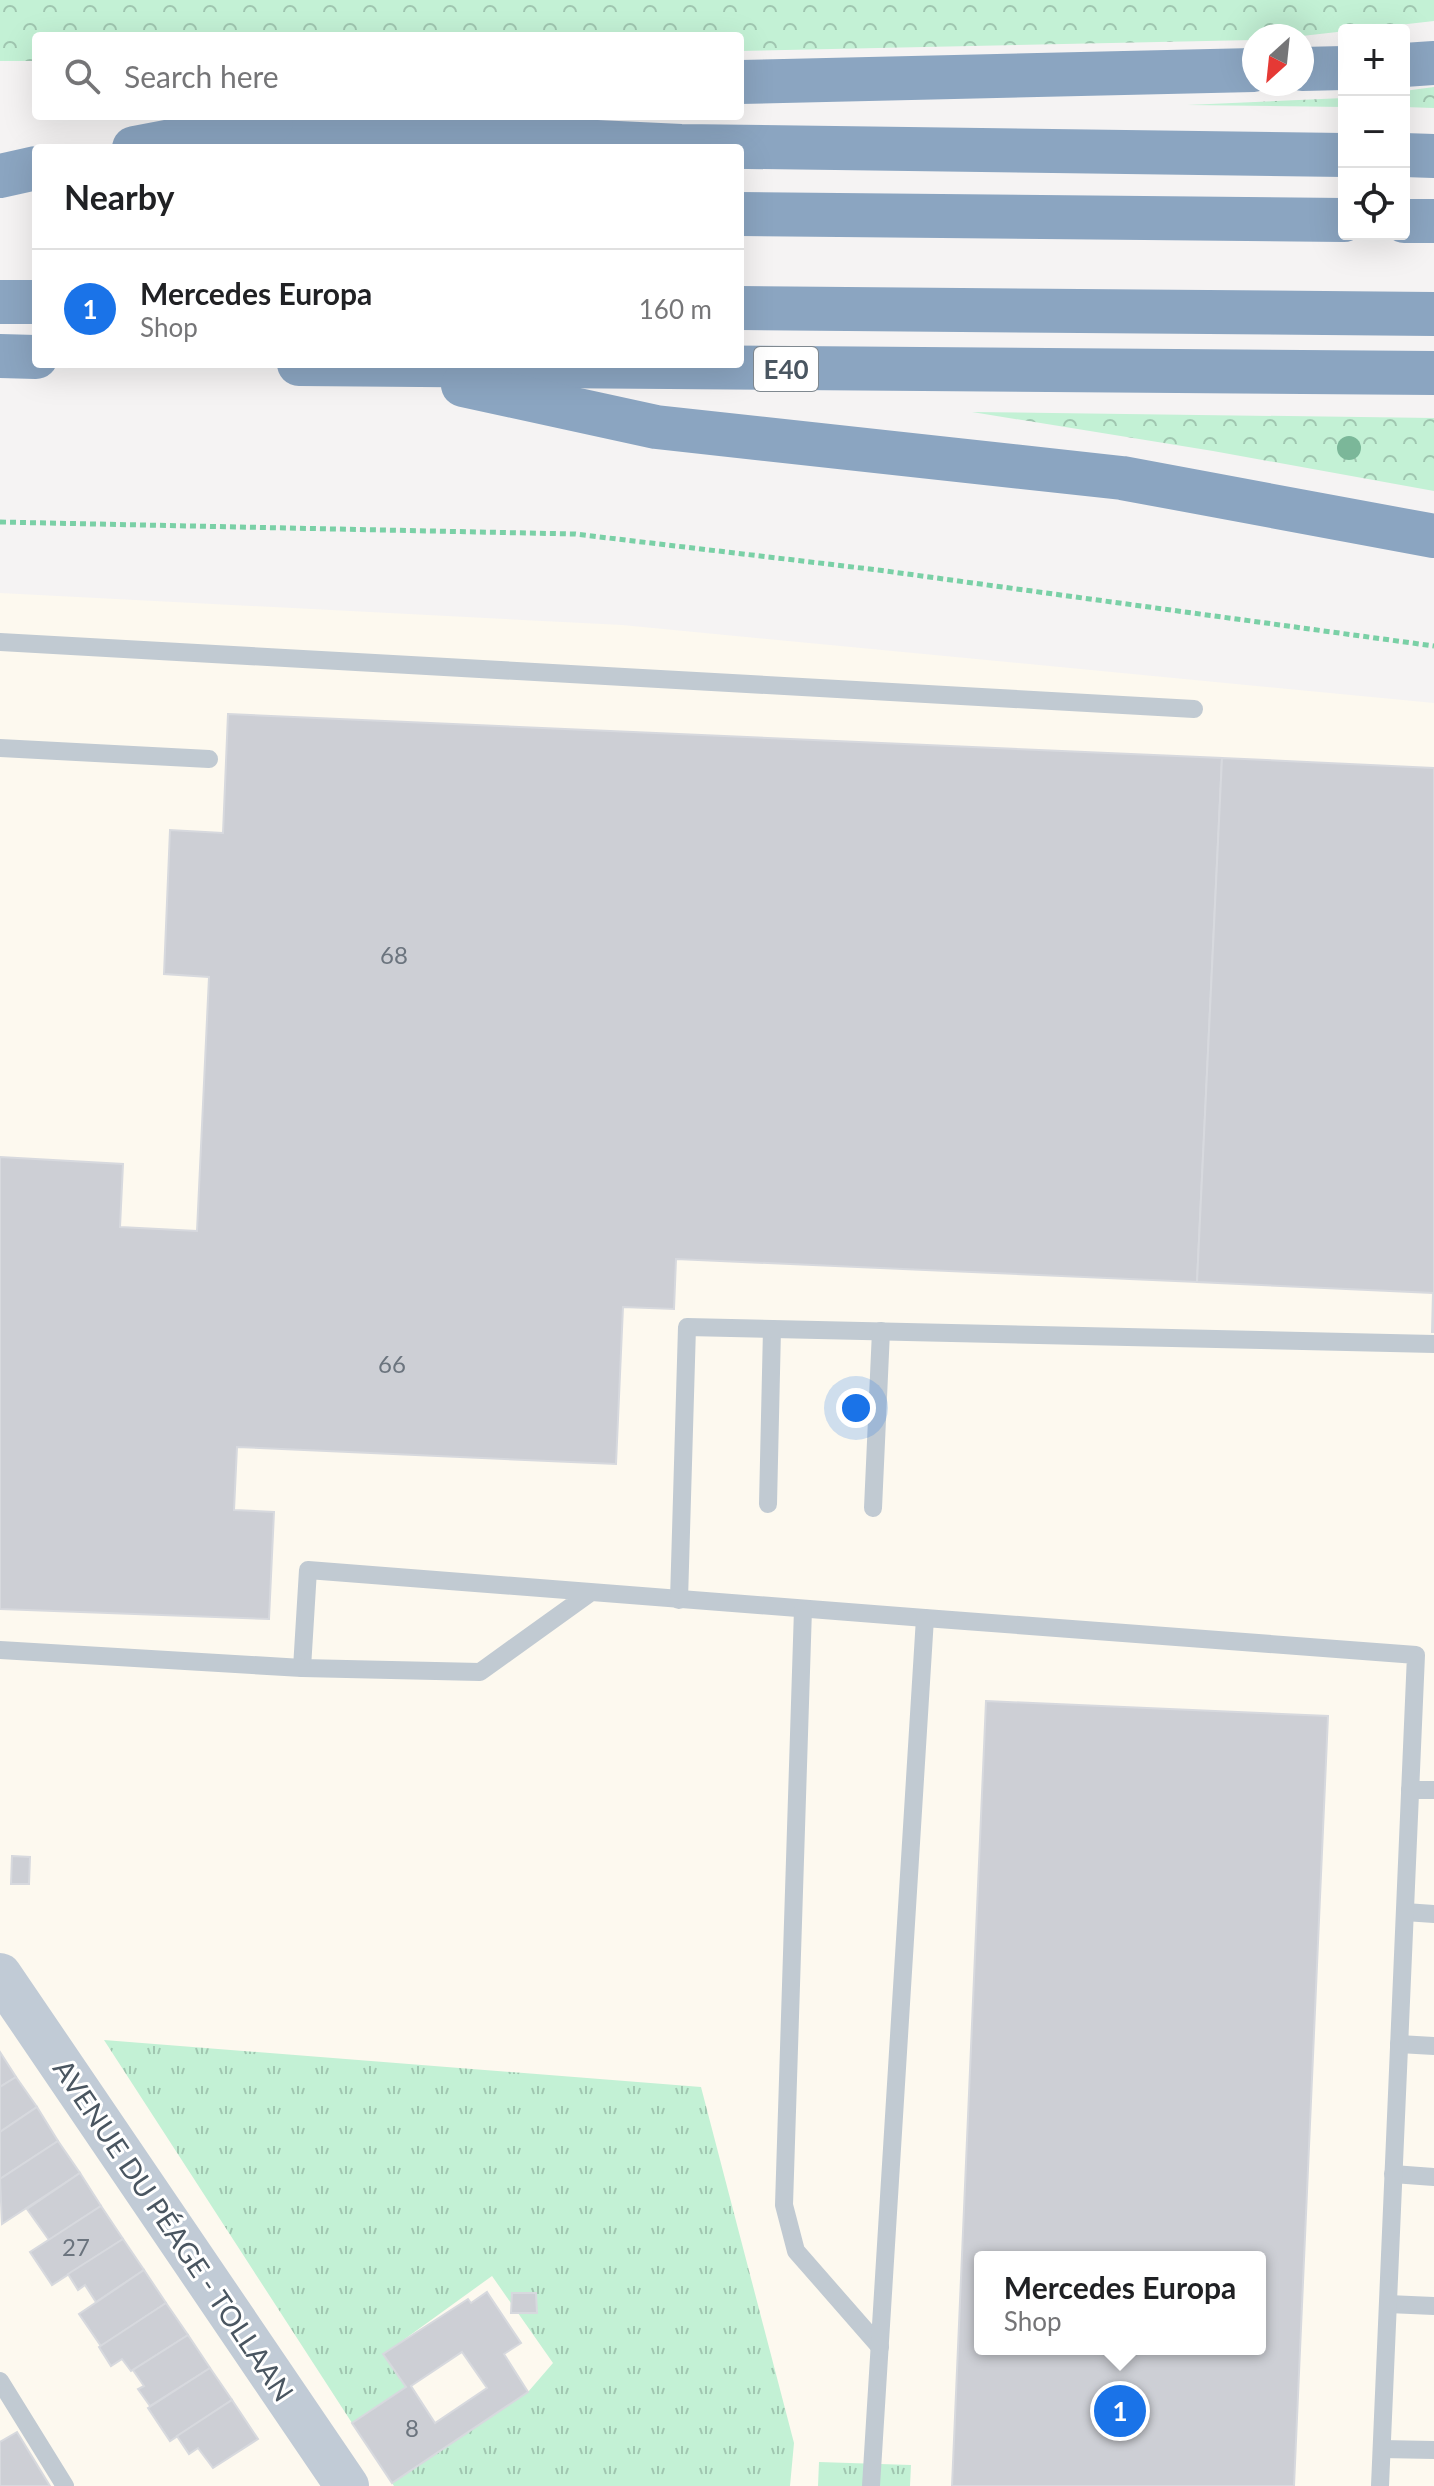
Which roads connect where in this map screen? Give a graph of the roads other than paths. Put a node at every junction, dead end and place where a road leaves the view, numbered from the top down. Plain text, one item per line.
1 (1434, 63) edge
2 (1410, 65) edge
3 (1338, 68) edge
4 (1314, 69) edge
5 (1242, 70) edge
6 (744, 82) edge
7 (282, 120) edge
8 (243, 125) junction
9 (153, 144) edge
10 (639, 144) edge
11 (744, 147) edge
12 (1338, 155) edge
13 (1410, 155) edge
14 (1434, 156) edge
15 (32, 169) edge
16 (0, 176) edge
17 (0, 184) edge
18 (32, 186) edge
19 (744, 214) edge
20 (1338, 220) edge
21 (1410, 221) edge
22 (1434, 221) edge
23 (0, 302) edge
24 (32, 302) edge
25 (744, 308) edge
26 (1434, 314) edge
27 (0, 356) edge
28 (32, 357) edge
29 (384, 368) edge
30 (678, 368) edge
31 (1434, 373) edge
32 (1434, 536) edge
33 (0, 642) edge
34 (1194, 709) dead end
35 (0, 748) edge
36 (209, 759) dead end
37 (772, 1329) junction
38 (881, 1331) junction
39 (1434, 1344) edge
40 (768, 1504) dead end
41 (873, 1508) dead end
42 (590, 1593) junction
43 (679, 1600) junction
44 (803, 1609) junction
45 (925, 1618) junction
46 (0, 1650) edge
47 (1425, 1656) edge
48 (302, 1668) junction
49 (1410, 1790) junction
50 (1434, 1790) edge
51 (1405, 1912) junction
52 (1434, 1914) edge
53 (0, 1975) edge
54 (1399, 2044) junction
55 (1434, 2046) edge
56 (1393, 2174) junction
57 (1434, 2177) edge
58 (1388, 2304) junction
59 (1434, 2306) edge
60 (880, 2347) junction
61 (0, 2381) edge
62 (1382, 2449) junction
63 (1434, 2450) edge
64 (65, 2486) edge
65 (347, 2486) edge
66 (871, 2486) edge
67 (1380, 2486) edge

1 - 2 highway
3 - 4 highway
5 - 6 highway
7 - 8 highway
8 - 9 highway
8 - 10 highway
11 - 12 highway
13 - 14 highway
15 - 16 highway
17 - 18 highway
19 - 20 highway
21 - 22 highway
23 - 24 highway
25 - 26 highway, E40
27 - 28 highway
29 - 32 highway
30 - 31 highway, E40
33 - 34 lane
35 - 36 lane
37 - 38 lane
37 - 40 lane
37 - 43 lane
38 - 39 lane
38 - 41 lane
42 - 43 lane
42 - 48 lane
42 - 48 lane
43 - 44 lane
44 - 45 lane
44 - 60 lane
45 - 47 lane
45 - 60 lane
46 - 48 lane
47 - 49 lane
49 - 50 lane
49 - 51 lane
51 - 52 lane
51 - 54 lane
53 - 65 street, AVENUE DU PÉAGE - TOLLAAN
54 - 55 lane
54 - 56 lane
56 - 57 lane
56 - 58 lane
58 - 59 lane
58 - 62 lane
60 - 66 lane
61 - 64 lane
62 - 63 lane
62 - 67 lane

